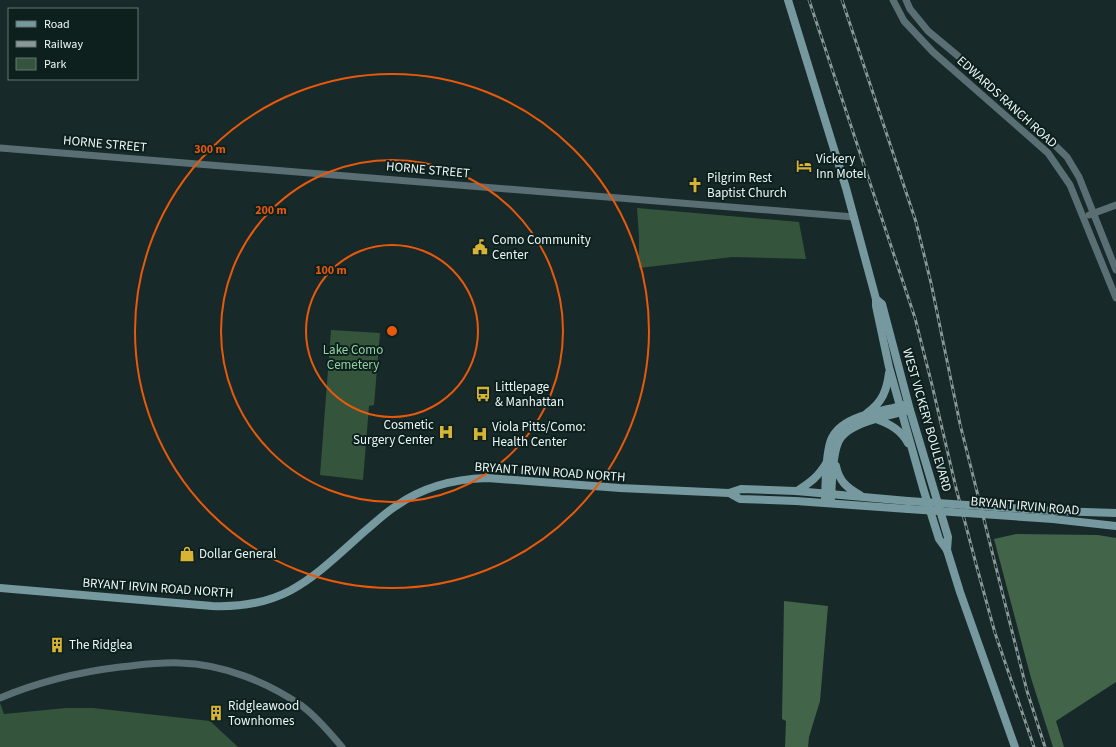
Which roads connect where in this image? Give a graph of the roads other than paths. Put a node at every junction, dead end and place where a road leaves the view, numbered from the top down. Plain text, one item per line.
1 (788, 0) edge
2 (893, 0) edge
3 (906, 0) edge
4 (1037, 128) junction
5 (1029, 137) junction
6 (0, 148) edge
7 (1116, 204) edge
8 (1093, 214) junction
9 (854, 217) junction
10 (1083, 217) junction
11 (1116, 270) edge
12 (1116, 298) edge
13 (876, 299) junction
14 (889, 367) junction
15 (909, 407) junction
16 (901, 409) junction
17 (863, 416) junction
18 (876, 420) junction
19 (831, 460) junction
20 (919, 471) junction
21 (796, 491) junction
22 (829, 493) junction
23 (731, 494) junction
24 (863, 497) junction
25 (828, 504) junction
26 (908, 505) junction
27 (1116, 513) edge
28 (1114, 527) edge
29 (947, 550) junction
30 (0, 588) edge
31 (0, 698) edge
32 (342, 747) edge
33 (1015, 747) edge

1 - 9 main road, WEST VICKERY BOULEVARD
2 - 5 street, EDWARDS RANCH ROAD
3 - 4 street, EDWARDS RANCH ROAD
4 - 5 street
4 - 8 street, EDWARDS RANCH ROAD
5 - 10 street, EDWARDS RANCH ROAD
6 - 9 street, HORNE STREET
7 - 8 street
8 - 10 street
8 - 11 street, EDWARDS RANCH ROAD
9 - 13 main road, WEST VICKERY BOULEVARD
10 - 12 street, EDWARDS RANCH ROAD
13 - 14 main road, WEST VICKERY BOULEVARD
13 - 15 main road, WEST VICKERY BOULEVARD
14 - 16 main road, WEST VICKERY BOULEVARD
14 - 17 main road
15 - 16 main road
15 - 29 main road, WEST VICKERY BOULEVARD
16 - 17 main road
16 - 18 main road
16 - 20 main road, WEST VICKERY BOULEVARD
17 - 19 main road
18 - 19 main road
18 - 20 main road
19 - 21 main road
19 - 22 main road
19 - 24 main road
20 - 29 main road, WEST VICKERY BOULEVARD
21 - 22 main road, BRYANT IRVIN ROAD NORTH
21 - 23 main road, BRYANT IRVIN ROAD NORTH
22 - 24 main road, BRYANT IRVIN ROAD NORTH
22 - 25 main road
23 - 25 main road, BRYANT IRVIN ROAD NORTH
23 - 30 main road, BRYANT IRVIN ROAD NORTH
24 - 26 main road, BRYANT IRVIN ROAD NORTH
25 - 26 main road, BRYANT IRVIN ROAD NORTH
26 - 27 main road, BRYANT IRVIN ROAD, bridge
26 - 28 main road, BRYANT IRVIN ROAD, bridge
29 - 33 main road, WEST VICKERY BOULEVARD
31 - 32 street

